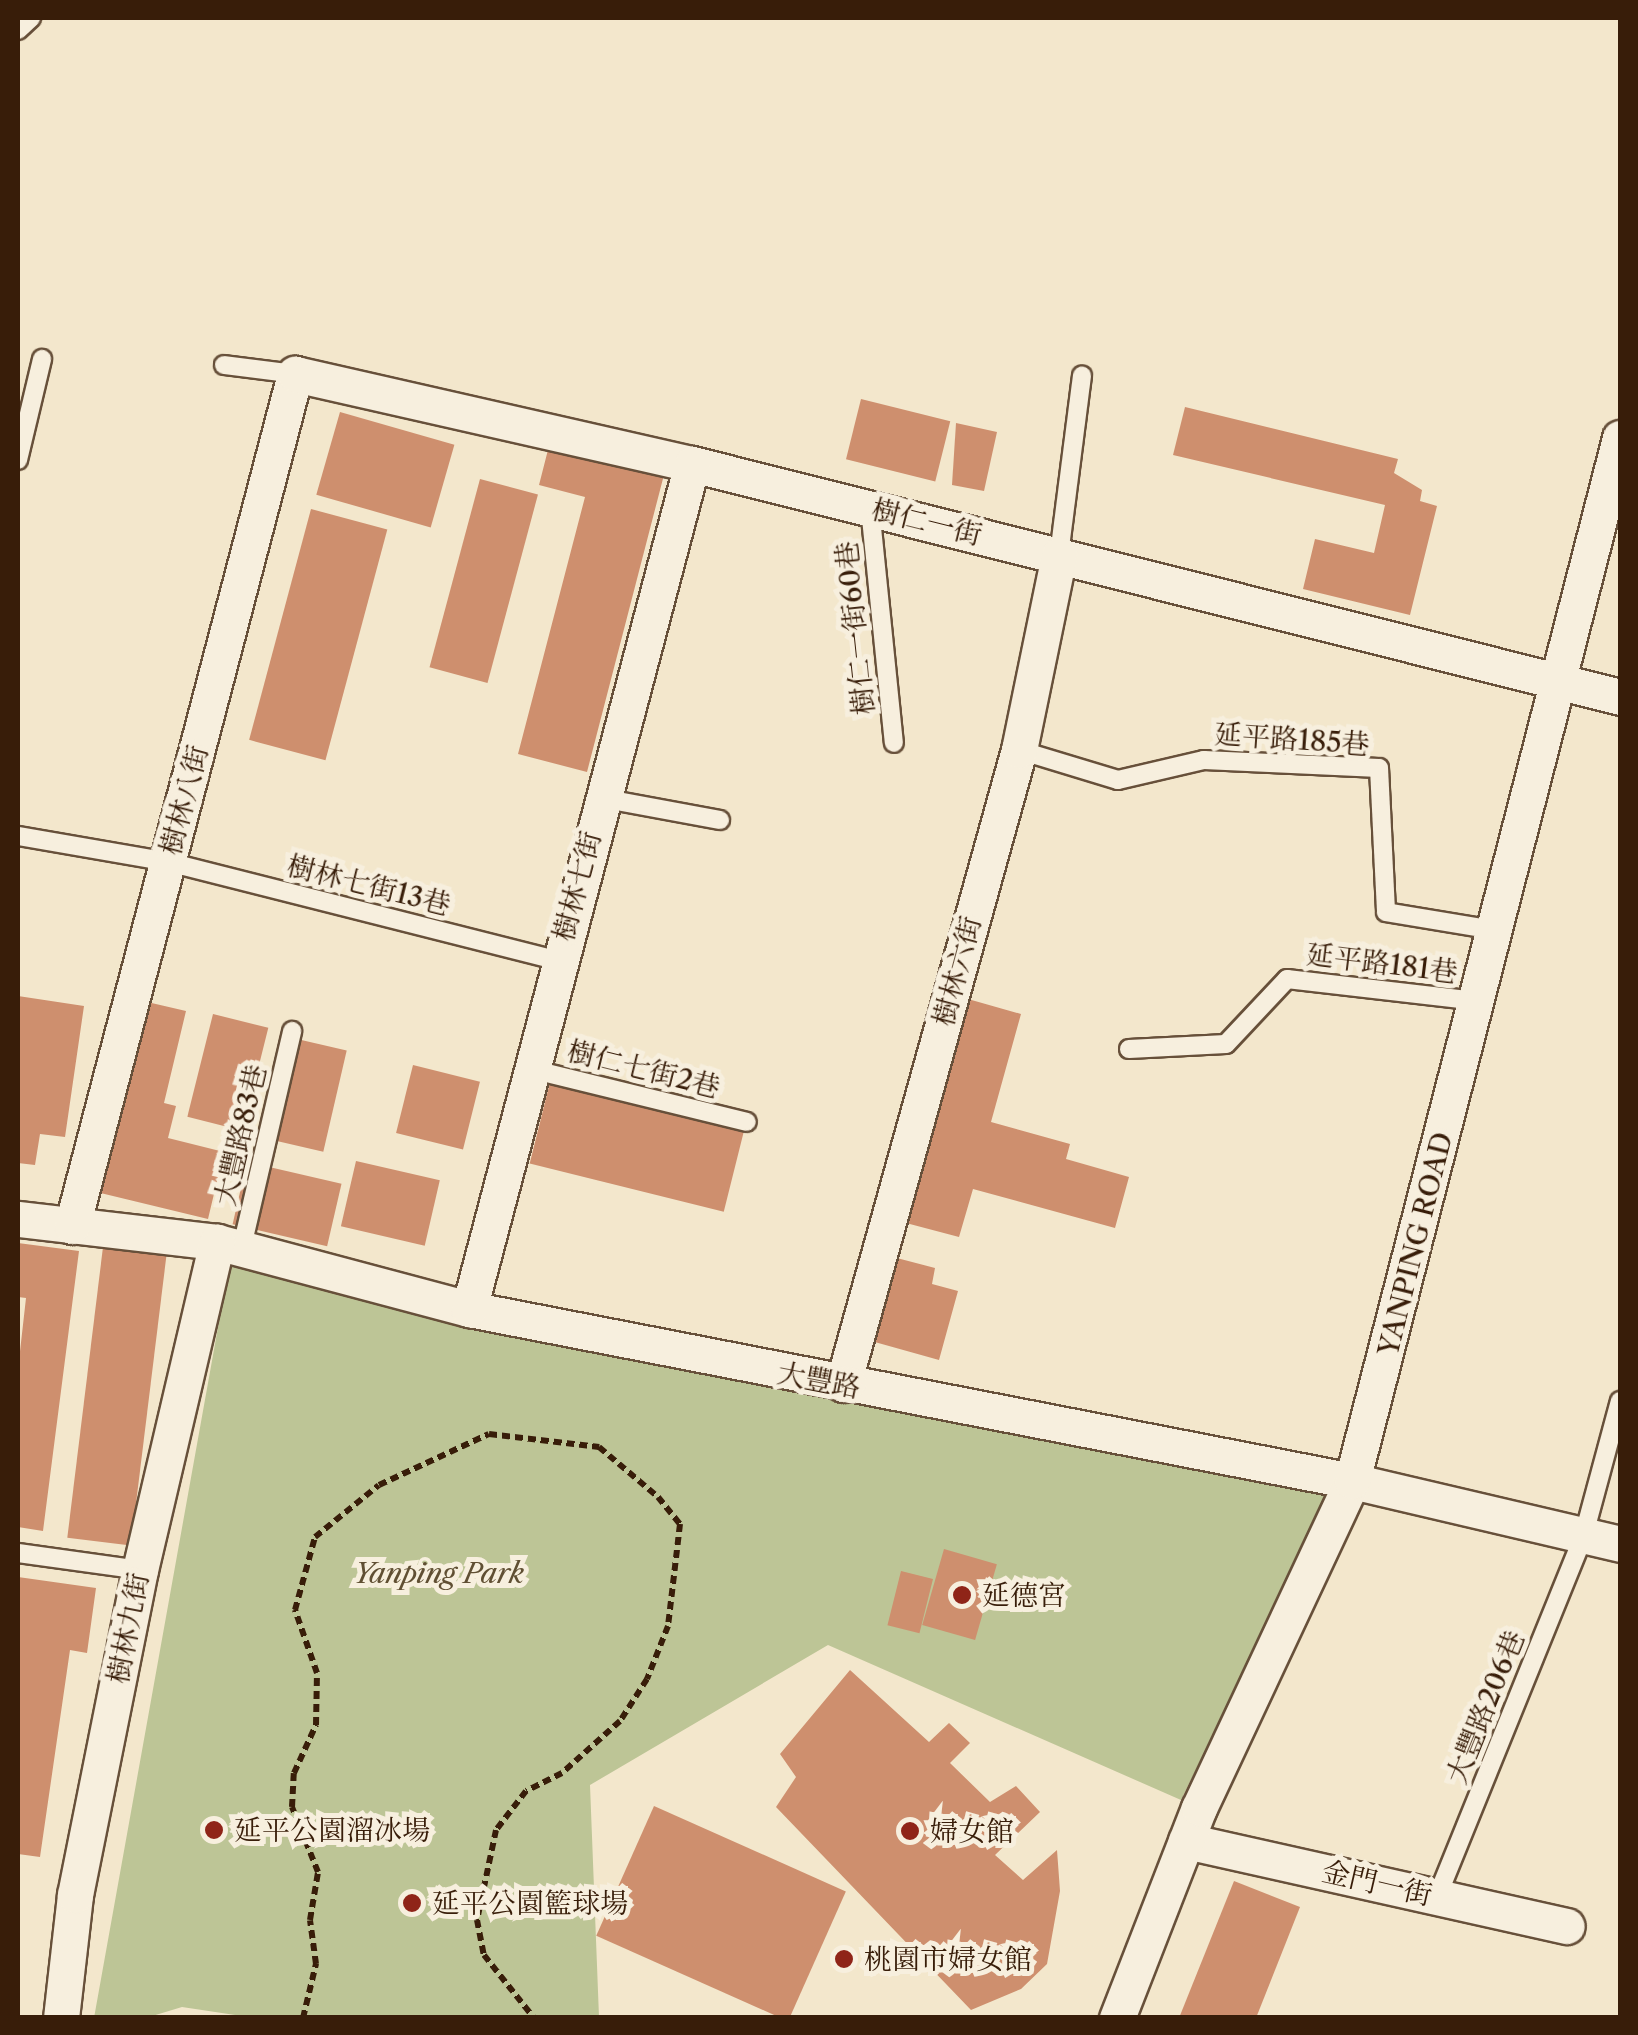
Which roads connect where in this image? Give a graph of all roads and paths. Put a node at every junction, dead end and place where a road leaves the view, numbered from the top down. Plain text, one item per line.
1 (31, 18) edge
2 (18, 30) edge
3 (42, 359) dead end
4 (224, 365) dead end
5 (295, 374) junction
6 (1082, 375) dead end
7 (1620, 438) edge
8 (18, 460) edge
9 (692, 464) junction
10 (870, 508) junction
11 (1059, 555) junction
12 (1557, 679) junction
13 (1620, 697) edge
14 (894, 743) dead end
15 (1018, 750) junction
16 (600, 798) junction
17 (720, 820) dead end
18 (18, 836) edge
19 (168, 862) junction
20 (1494, 930) junction
21 (556, 960) junction
22 (1476, 1001) junction
23 (292, 1031) dead end
24 (1130, 1049) dead end
25 (529, 1069) junction
26 (747, 1122) dead end
27 (18, 1219) edge
28 (72, 1226) junction
29 (229, 1247) junction
30 (469, 1309) junction
31 (843, 1384) junction
32 (1620, 1401) edge
33 (1352, 1481) junction
34 (1583, 1538) junction
35 (1620, 1544) edge
36 (18, 1553) edge
37 (140, 1570) junction
38 (1186, 1840) junction
39 (1437, 1897) junction
40 (1567, 1926) dead end
41 (62, 2018) edge
42 (303, 2018) edge
43 (534, 2018) edge
44 (1117, 2018) edge

1 - 2 lane
3 - 8 lane
4 - 5 lane
5 - 9 street, 樹仁一街
5 - 19 street, 樹林八街
6 - 11 lane
7 - 12 street, YANPING ROAD
9 - 10 street, 樹仁一街
9 - 16 street, 樹林七街
10 - 11 street, 樹仁一街
10 - 14 lane, 樹仁一街60巷
11 - 12 street, 樹仁一街
11 - 15 street, 樹林六街
12 - 13 street, 樹仁一街
12 - 20 street, YANPING ROAD
15 - 20 lane, 延平路185巷
15 - 31 street, 樹林六街
16 - 17 lane
16 - 21 street, 樹林七街
18 - 19 lane, 樹林七街13巷
19 - 21 lane, 樹林七街13巷
19 - 28 street, 樹林八街
20 - 22 street, YANPING ROAD
21 - 25 street, 樹林七街
22 - 24 lane, 延平路181巷
22 - 33 street, YANPING ROAD
23 - 29 lane, 大豐路83巷
25 - 26 lane, 樹仁七街2巷
25 - 30 street, 樹林七街
27 - 28 street, 大豐路
28 - 29 street, 大豐路
29 - 30 street, 大豐路
29 - 37 street, 樹林九街
30 - 31 street, 大豐路
31 - 33 street, 大豐路
32 - 34 lane, 大豐路206巷
33 - 34 street, 大豐路
33 - 38 street, YANPING ROAD
34 - 35 street, 大豐路
34 - 39 lane, 大豐路206巷
36 - 37 lane
37 - 41 street, 樹林九街
38 - 39 street, 金門一街
38 - 44 street, YANPING ROAD
39 - 40 street, 金門一街
42 - 43 path

